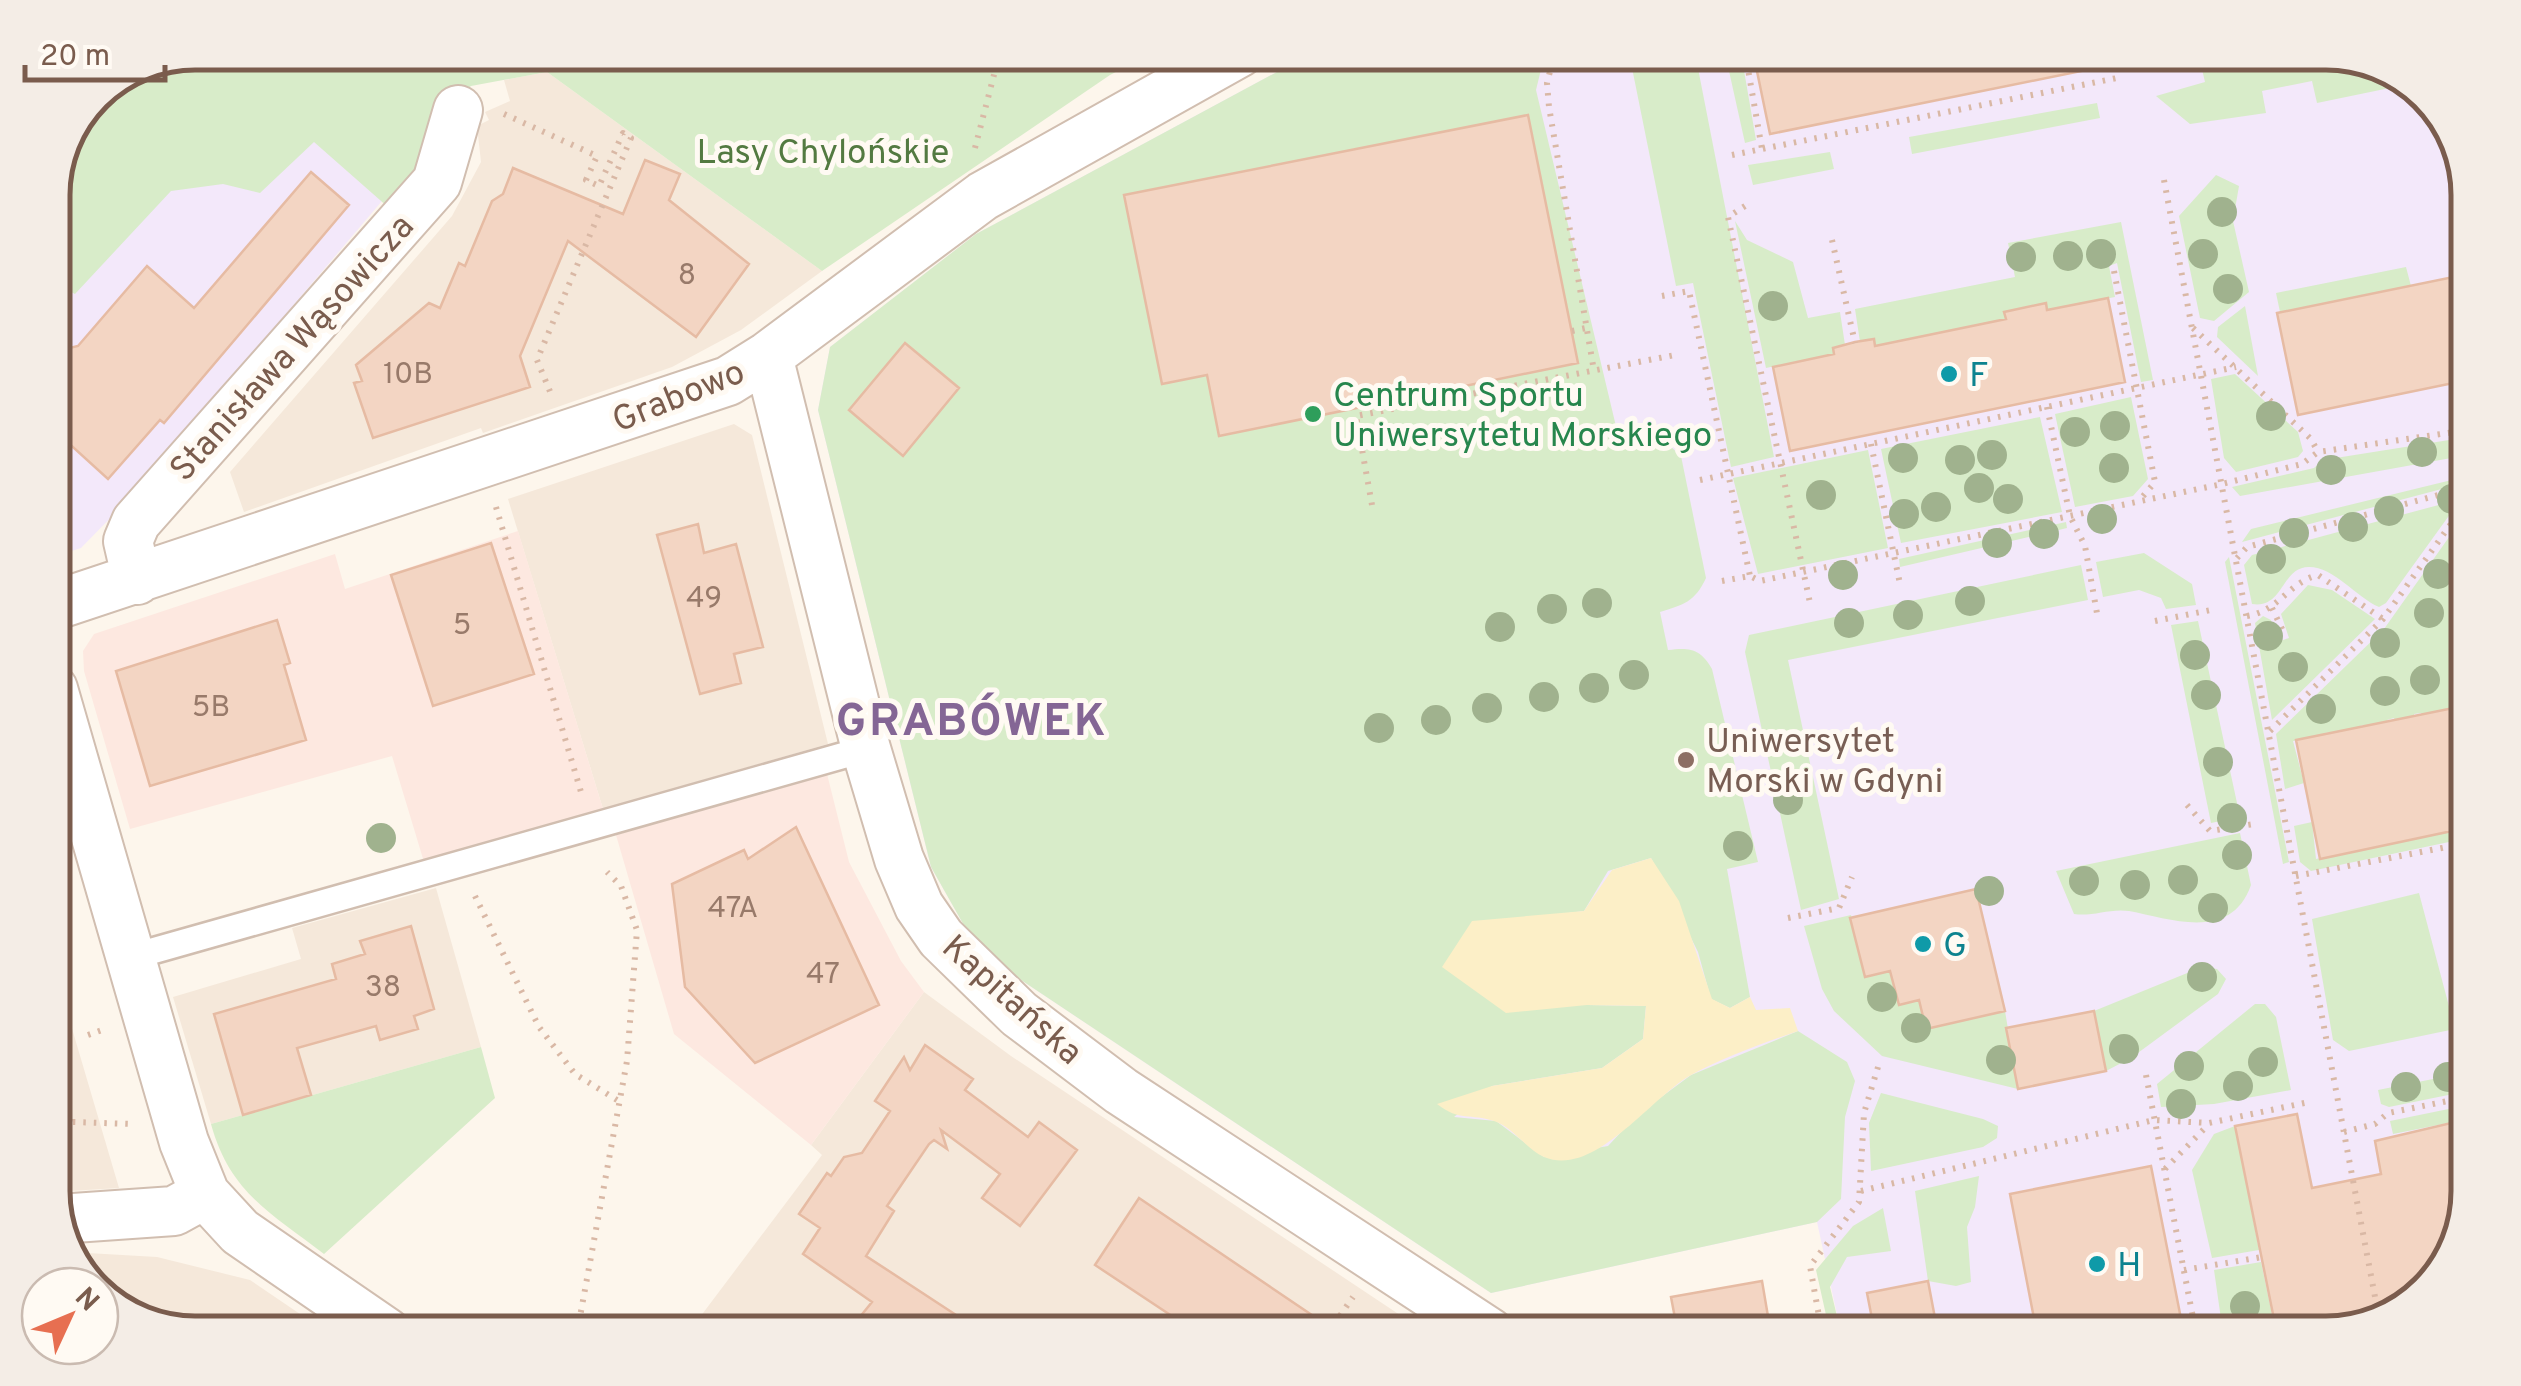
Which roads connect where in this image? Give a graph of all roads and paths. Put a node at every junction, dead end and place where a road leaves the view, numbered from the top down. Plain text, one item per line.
1 (1208, 70) edge
2 (1550, 70) edge
3 (1748, 70) edge
4 (2117, 78) dead end
5 (455, 122) joint
6 (1762, 150) junction
7 (1732, 155) dead end
8 (2164, 180) dead end
9 (1745, 206) dead end
10 (1832, 240) dead end
11 (2114, 271) dead end
12 (1662, 296) dead end
13 (2192, 327) junction
14 (1586, 328) junction
15 (1572, 331) dead end
16 (1855, 342) dead end
17 (768, 356) junction
18 (1675, 356) dead end
19 (2236, 368) junction
20 (1594, 370) junction
21 (2201, 375) junction
22 (2135, 388) junction
23 (2047, 407) junction
24 (2451, 432) edge
25 (568, 437) junction
26 (1871, 444) junction
27 (2318, 452) junction
28 (1780, 463) junction
29 (1727, 474) junction
30 (1700, 480) dead end
31 (2222, 484) junction
32 (2451, 491) edge
33 (492, 492) dead end
34 (2138, 502) junction
35 (1372, 505) dead end
36 (2070, 516) junction
37 (2451, 524) edge
38 (1894, 553) junction
39 (2236, 558) junction
40 (1803, 572) junction
41 (1750, 576) junction
42 (137, 580) junction
43 (1722, 581) dead end
44 (1900, 584) dead end
45 (70, 601) edge
46 (1810, 603) dead end
47 (2272, 608) junction
48 (2216, 609) dead end
49 (2247, 616) junction
50 (2098, 619) dead end
51 (2383, 619) junction
52 (2155, 621) dead end
53 (2283, 632) dead end
54 (2269, 732) junction
55 (70, 748) edge
56 (866, 748) junction
57 (583, 796) dead end
58 (2187, 805) dead end
59 (2254, 824) dead end
60 (2451, 847) edge
61 (459, 864) junction
62 (607, 872) dead end
63 (2296, 876) junction
64 (1852, 877) dead end
65 (1788, 918) dead end
66 (131, 958) junction
67 (1878, 1067) dead end
68 (2146, 1075) dead end
69 (617, 1100) junction
70 (2451, 1100) edge
71 (2309, 1102) dead end
72 (2154, 1120) junction
73 (70, 1123) edge
74 (106, 1124) dead end
75 (2210, 1124) junction
76 (2344, 1132) junction
77 (2164, 1170) junction
78 (1861, 1191) junction
79 (205, 1194) junction
80 (70, 1204) edge
81 (2262, 1256) dead end
82 (2184, 1270) junction
83 (2377, 1305) edge
84 (361, 1316) edge
85 (580, 1316) edge
86 (1463, 1316) edge
87 (1819, 1316) edge
88 (2193, 1316) edge

1 - 17 street, Grabowo
2 - 14 path
3 - 6 path
4 - 6 path
5 - 25 path
5 - 42 street, Stanisława Wąsowicza
6 - 7 path
8 - 13 path
9 - 28 path
10 - 16 path
11 - 22 path
12 - 29 path
13 - 19 path
13 - 21 path
14 - 15 path
14 - 20 path
17 - 25 street, Grabowo
17 - 56 street, Kapitańska
18 - 20 path
19 - 21 path
19 - 27 path
20 - 35 path
21 - 22 path
21 - 31 path
22 - 23 path
22 - 34 path
23 - 26 path
23 - 36 path
24 - 27 path
25 - 42 street, Grabowo
26 - 28 path
26 - 38 path
27 - 31 path
28 - 29 path
28 - 40 path
29 - 30 path
29 - 41 path
31 - 34 path
31 - 39 path
32 - 39 path
33 - 57 path
34 - 36 path
36 - 38 path
36 - 50 path
37 - 51 path
38 - 40 path
38 - 44 path
39 - 49 path
40 - 41 path
40 - 46 path
41 - 43 path
42 - 45 street, Grabowo
47 - 49 path
47 - 51 path
47 - 53 path
48 - 52 path
49 - 54 path
51 - 54 path
54 - 63 path
55 - 66 street
56 - 61 lane
56 - 86 street, Kapitańska
58 - 59 path
60 - 63 path
61 - 66 lane
61 - 69 path
62 - 69 path
63 - 76 path
64 - 65 path
66 - 79 street
67 - 78 path
68 - 72 path
69 - 85 path
70 - 76 path
71 - 75 path
72 - 75 path
72 - 77 path
72 - 78 path
73 - 74 path
75 - 77 path
76 - 83 path
77 - 82 path
78 - 87 path
79 - 80 street
79 - 84 street
81 - 82 path
82 - 88 path

